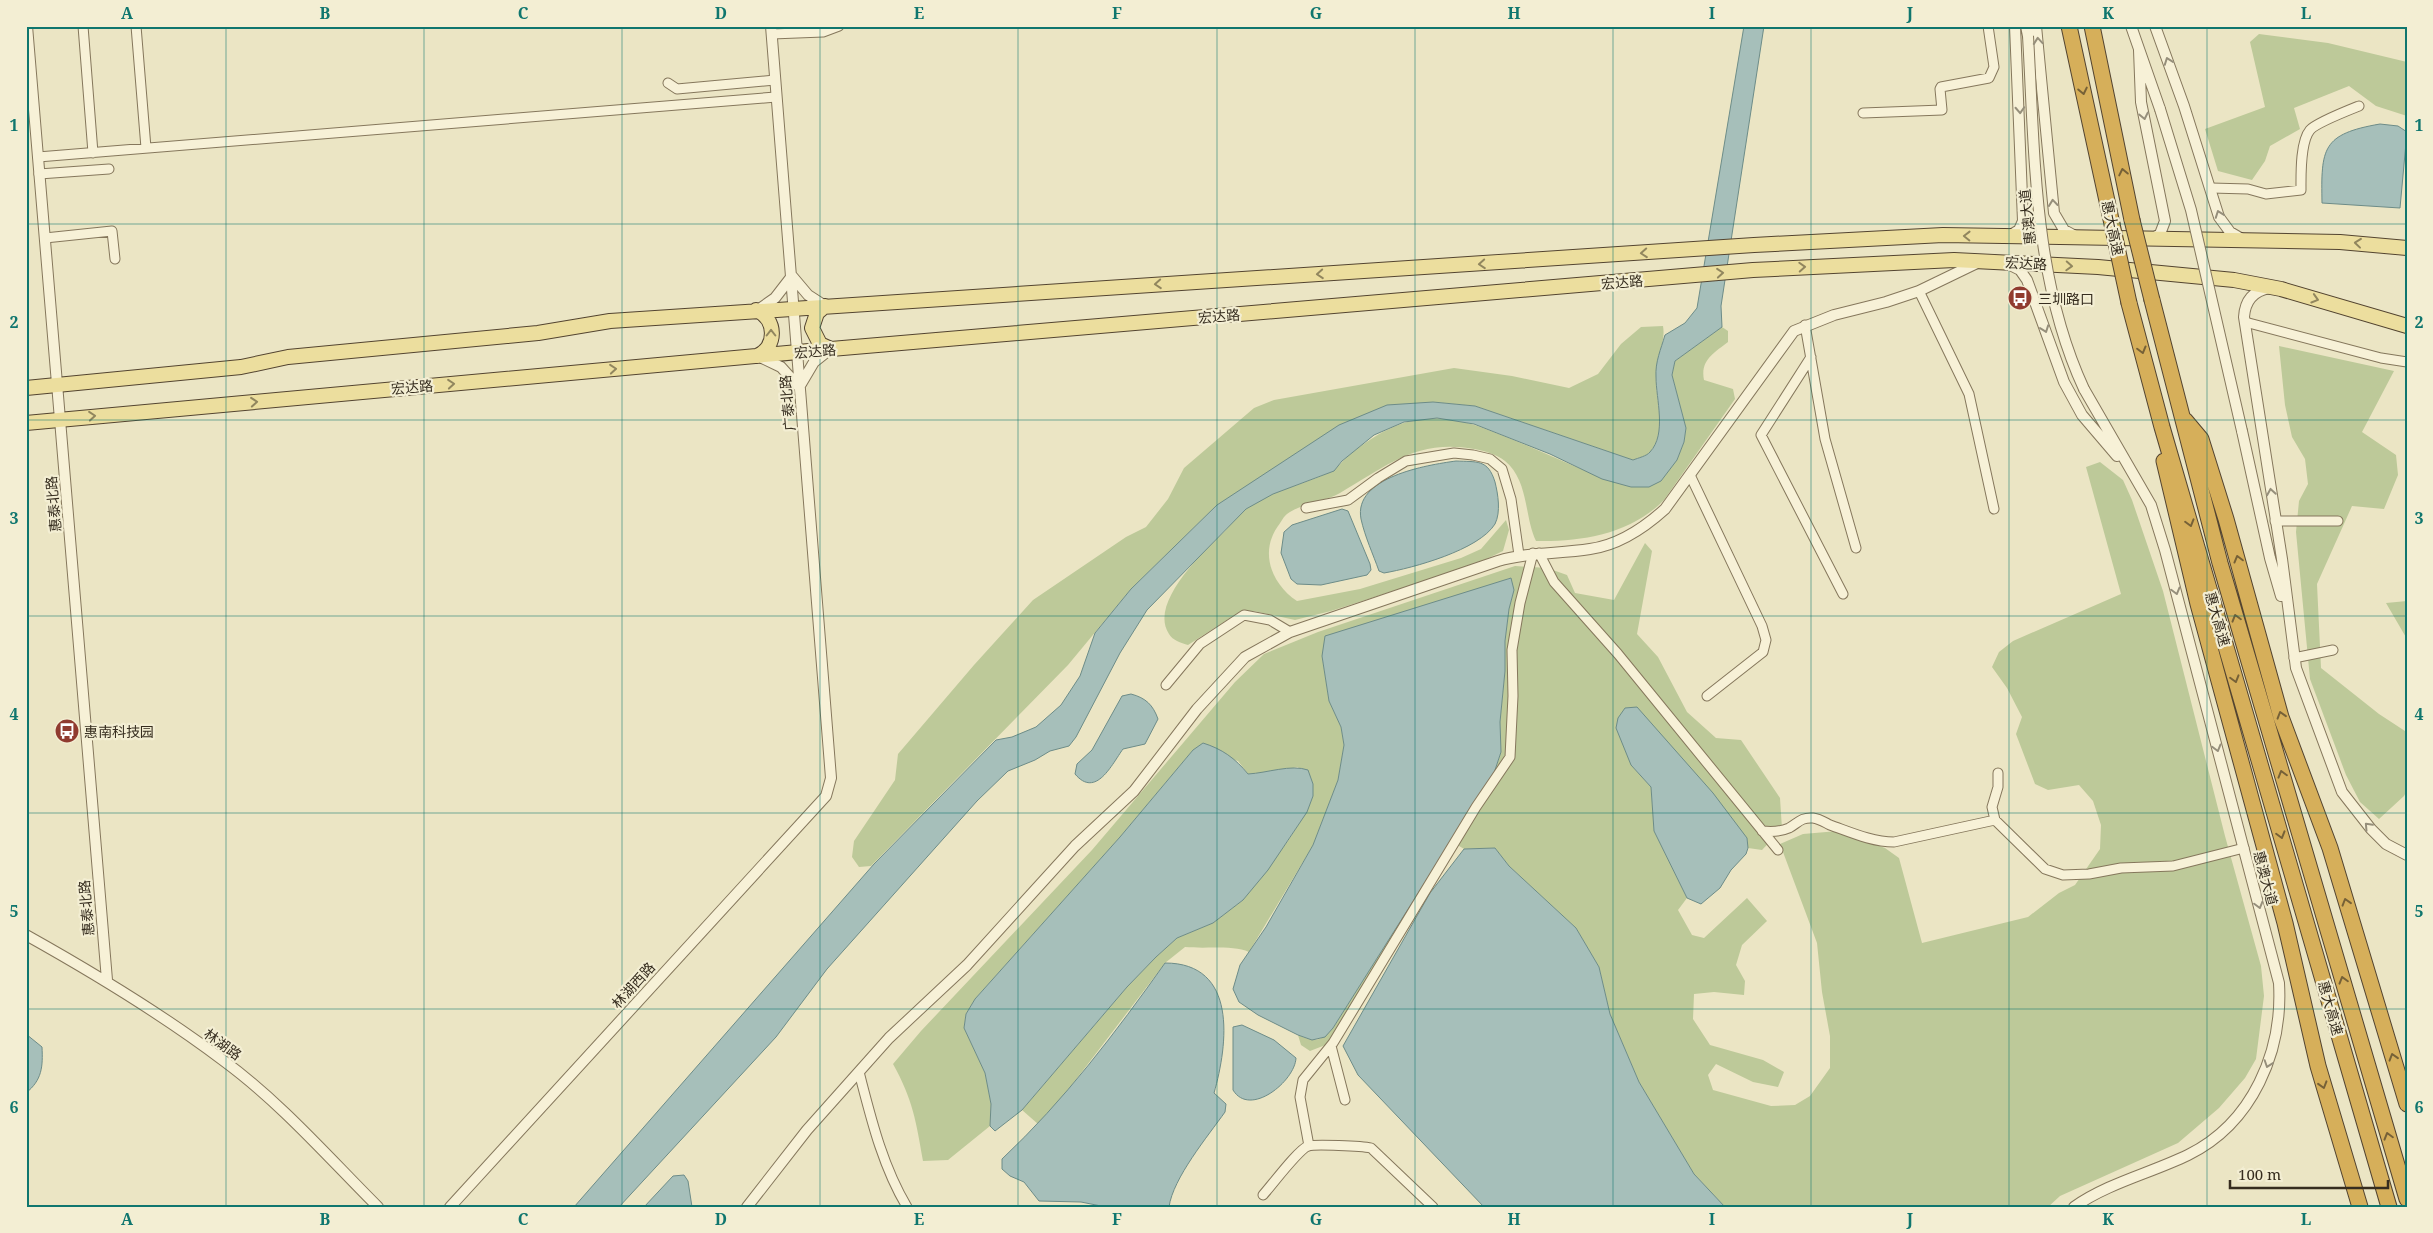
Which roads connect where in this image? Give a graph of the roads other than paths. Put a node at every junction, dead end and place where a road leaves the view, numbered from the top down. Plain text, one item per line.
1 (27, 26) edge
2 (83, 26) edge
3 (136, 26) edge
4 (839, 26) edge
5 (1988, 26) edge
6 (2015, 26) edge
7 (2036, 26) edge
8 (2069, 26) edge
9 (2092, 26) edge
10 (2131, 26) edge
11 (2155, 26) edge
12 (771, 30) edge
13 (2027, 31) edge
14 (2139, 50) junction
15 (775, 80) junction
16 (668, 83) dead end
17 (776, 97) junction
18 (2359, 106) dead end
19 (1863, 113) dead end
20 (146, 148) junction
21 (93, 152) junction
22 (38, 157) junction
23 (109, 169) dead end
24 (39, 174) junction
25 (2211, 188) junction
26 (2003, 236) junction
27 (44, 238) junction
28 (2081, 238) junction
29 (2151, 239) junction
30 (2256, 242) junction
31 (2407, 248) edge
32 (115, 258) dead end
33 (1981, 261) junction
34 (2002, 262) junction
35 (792, 276) junction
36 (2281, 289) junction
37 (1919, 291) junction
38 (825, 306) junction
39 (795, 308) junction
40 (756, 310) junction
41 (2245, 322) junction
42 (1805, 325) junction
43 (2407, 326) edge
44 (831, 349) junction
45 (797, 352) junction
46 (757, 356) junction
47 (1810, 357) junction
48 (2407, 362) edge
49 (56, 386) junction
50 (26, 388) edge
51 (800, 388) junction
52 (2182, 415) junction
53 (60, 420) junction
54 (26, 422) edge
55 (2162, 427) junction
56 (2126, 466) junction
57 (1690, 475) junction
58 (1306, 508) dead end
59 (1994, 509) dead end
60 (2275, 521) junction
61 (2338, 521) dead end
62 (1856, 548) dead end
63 (1536, 553) junction
64 (1519, 555) junction
65 (1843, 594) dead end
66 (2288, 613) junction
67 (1290, 632) junction
68 (2333, 650) dead end
69 (2294, 658) junction
70 (1166, 685) dead end
71 (1707, 696) dead end
72 (1998, 773) dead end
73 (831, 778) joint
74 (1995, 820) junction
75 (1762, 831) junction
76 (2244, 848) junction
77 (1778, 850) dead end
78 (2407, 855) edge
79 (26, 935) edge
80 (107, 980) junction
81 (1331, 1046) junction
82 (859, 1072) junction
83 (1345, 1100) dead end
84 (2407, 1104) edge
85 (1309, 1146) junction
86 (1263, 1195) dead end
87 (2407, 1199) edge
88 (378, 1207) edge
89 (450, 1207) edge
90 (747, 1207) edge
91 (907, 1207) edge
92 (1433, 1207) edge
93 (2074, 1207) edge
94 (2360, 1207) edge
95 (2389, 1207) edge

1 - 22 street, 惠泰北路
2 - 21 street
3 - 20 street
4 - 12 street
5 - 19 street
6 -> 26 street
28 -> 7 street
8 -> 55 highway, 惠大高速, bridge
52 -> 9 highway, 惠大高速, bridge
10 - 14 street
25 -> 11 street
12 - 15 street, 广泰北路
13 - 56 street, 惠澳大道, bridge
14 -> 29 street
14 - 66 street, bridge
15 - 16 street
15 - 17 street, 广泰北路
17 - 20 street
17 - 35 street, 广泰北路
18 - 25 street
20 - 21 street
21 - 22 street
22 - 24 street, 惠泰北路
23 - 24 street
24 - 27 street, 惠泰北路
30 -> 25 street
26 - 28 main road, 宏达路
26 -> 38 main road, 宏达路
27 - 32 street
27 - 49 street, 惠泰北路
28 - 29 main road, 宏达路
29 - 30 main road, 宏达路
31 -> 30 main road, 宏达路
33 - 34 main road, 宏达路
33 - 37 street
44 -> 33 main road, 宏达路
34 -> 36 main road, 宏达路
34 -> 56 street
35 - 38 street
35 - 39 street, 广泰北路
35 - 40 street
36 - 41 street
36 -> 43 main road, 宏达路
37 - 42 street
37 - 59 street
38 - 39 main road, 宏达路
38 - 44 main road
39 - 40 main road, 宏达路
39 - 45 street, 广泰北路
46 -> 40 main road
40 - 49 main road, 宏达路
41 - 48 street
60 -> 41 street
42 - 47 street
42 - 57 street
44 - 45 main road, 宏达路
44 - 51 street
45 - 46 main road, 宏达路
45 - 51 street, 广泰北路
46 - 51 street
53 -> 46 main road, 宏达路
47 - 62 street
47 - 65 street
49 - 50 main road, 宏达路
49 - 53 street, 惠泰北路
51 - 73 street, 广泰北路
84 -> 52 highway
87 -> 52 highway, 惠大高速
53 - 54 main road, 宏达路
53 - 80 street, 惠泰北路
55 -> 94 highway
55 -> 95 highway, 惠大高速
56 -> 76 street, 惠澳大道
57 - 63 street
57 - 71 street
58 - 64 street
60 - 61 street
60 - 66 street
63 - 64 street
63 - 75 street
63 - 81 street
64 - 67 street
66 - 69 street
67 - 70 street
67 - 82 street
68 - 69 street
78 -> 69 street
72 - 74 street
73 - 89 street, 林湖西路
74 - 75 street
74 - 76 street
75 - 77 street
76 -> 93 street, 惠澳大道
79 - 80 street, 林湖路
80 - 88 street, 林湖路
81 - 83 street
81 - 85 street
82 - 90 street
82 - 91 street
85 - 86 street
85 - 92 street

